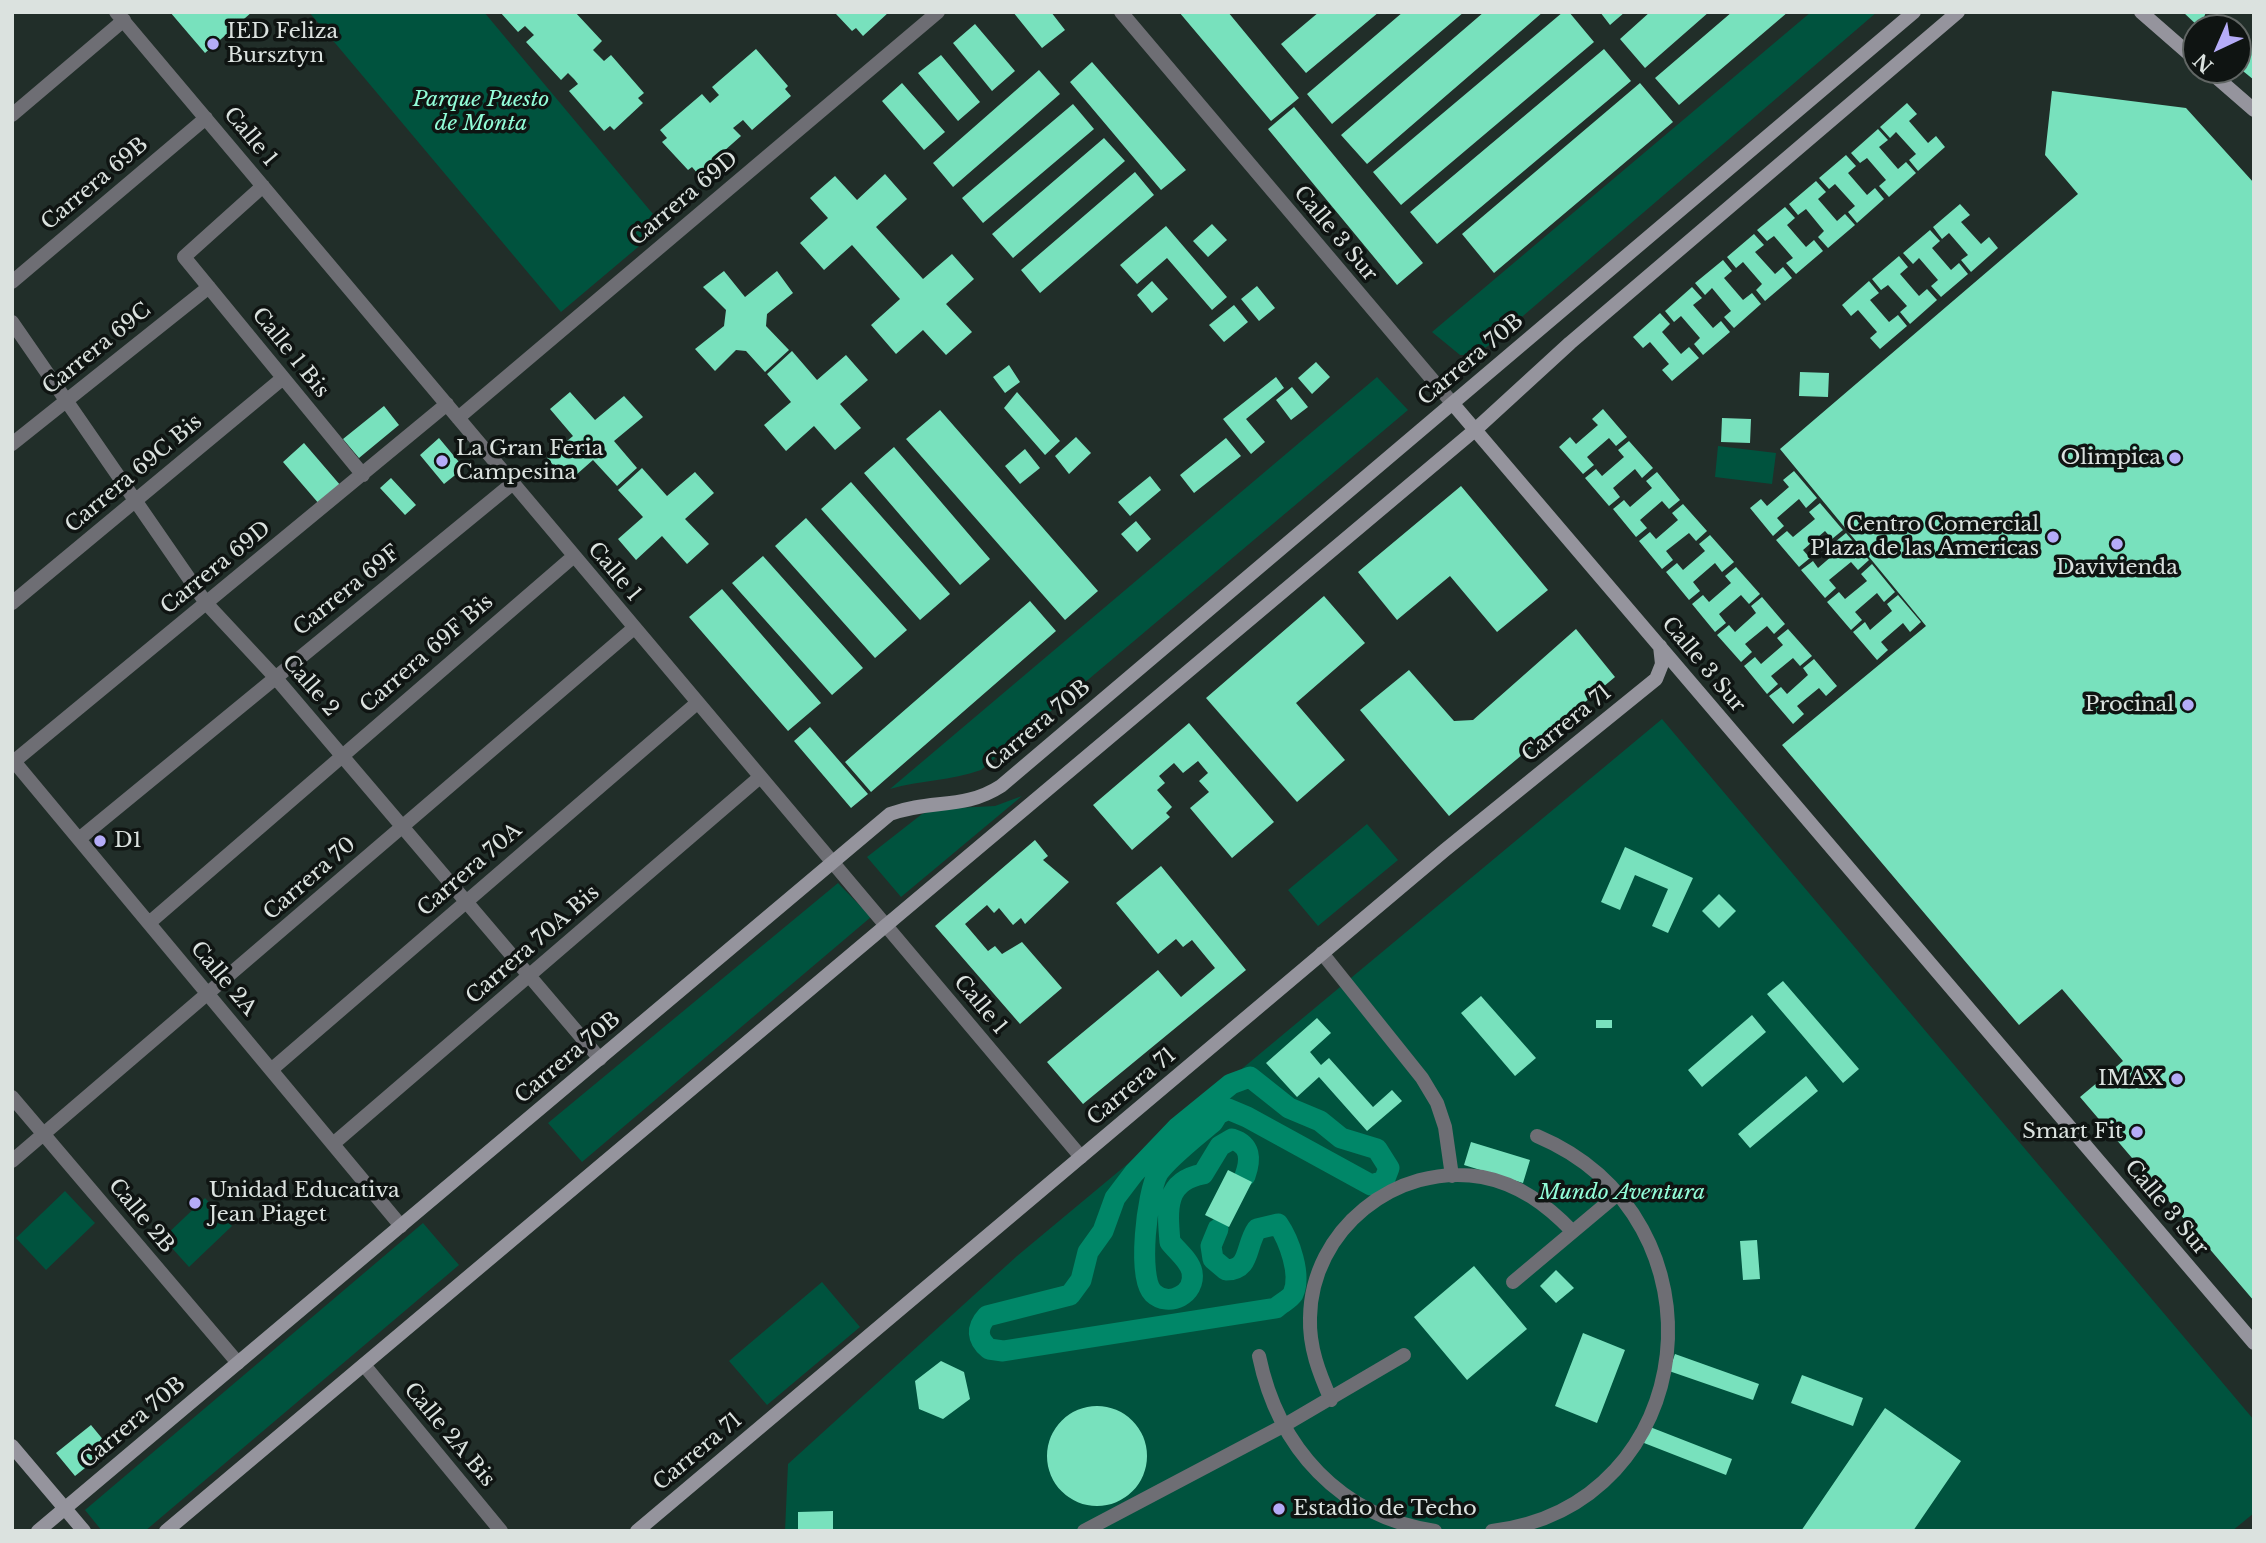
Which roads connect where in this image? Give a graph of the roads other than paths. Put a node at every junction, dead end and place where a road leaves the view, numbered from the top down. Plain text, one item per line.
1 (938, 12) edge
2 (1121, 12) edge
3 (1914, 12) edge
4 (1958, 12) edge
5 (2141, 12) edge
6 (120, 16) edge
7 (2182, 48) edge
8 (2224, 84) edge
9 (2254, 110) edge
10 (12, 115) edge
11 (206, 118) junction
12 (264, 186) junction
13 (12, 282) edge
14 (209, 287) junction
15 (12, 322) edge
16 (283, 378) junction
17 (66, 400) junction
18 (447, 404) junction
19 (1453, 404) junction
20 (458, 418) junction
21 (1475, 430) junction
22 (12, 444) edge
23 (363, 475) junction
24 (513, 483) junction
25 (136, 501) junction
26 (574, 556) junction
27 (12, 603) edge
28 (206, 603) junction
29 (634, 628) junction
30 (1660, 646) junction
31 (275, 677) junction
32 (1656, 678) junction
33 (1691, 684) junction
34 (698, 703) junction
35 (341, 755) junction
36 (13, 761) edge
37 (760, 777) junction
38 (402, 827) junction
39 (79, 839) junction
40 (832, 863) junction
41 (465, 902) junction
42 (149, 923) junction
43 (885, 925) junction
44 (1322, 953) junction
45 (529, 975) junction
46 (208, 994) junction
47 (600, 1059) junction
48 (271, 1070) junction
49 (12, 1097) edge
50 (44, 1134) junction
51 (1537, 1136) dead end
52 (333, 1144) junction
53 (1081, 1157) junction
54 (12, 1161) edge
55 (1452, 1175) junction
56 (1619, 1193) junction
57 (401, 1226) junction
58 (1572, 1231) junction
59 (1513, 1282) dead end
60 (2254, 1343) edge
61 (1404, 1355) dead end
62 (1259, 1356) dead end
63 (238, 1363) junction
64 (364, 1365) junction
65 (1331, 1400) junction
66 (1283, 1426) junction
67 (12, 1446) edge
68 (64, 1508) junction
69 (38, 1531) edge
70 (84, 1531) edge
71 (166, 1531) edge
72 (501, 1531) edge
73 (637, 1531) edge
74 (1084, 1531) edge
75 (1435, 1531) edge
76 (1492, 1531) edge

1 - 20 street, Carrera 69D
2 - 19 street, Calle 3 Sur
3 - 19 street, Carrera 70B
4 - 21 street
5 - 7 street
6 - 10 street
6 - 11 street, Calle 1
8 - 9 street
11 - 12 street, Calle 1
11 - 13 street, Carrera 69B
12 - 14 street, Calle 1 Bis
12 - 18 street, Calle 1
14 - 16 street, Calle 1 Bis
14 - 17 street, Carrera 69C
15 - 17 street, Calle 2
16 - 23 street, Calle 1 Bis
16 - 25 street, Carrera 69C Bis
17 - 22 street, Carrera 69C
17 - 25 street, Calle 2
18 - 20 street, Calle 1
18 - 23 street, Carrera 69D
19 - 21 street, Calle 3 Sur
19 - 40 street, Carrera 70B
20 - 24 street, Calle 1
21 - 30 street, Calle 3 Sur
21 - 43 street
23 - 28 street, Carrera 69D
24 - 26 street, Calle 1
24 - 31 street, Carrera 69F
25 - 27 street, Carrera 69C Bis
25 - 28 street, Calle 2
26 - 29 street, Calle 1
26 - 35 street, Carrera 69F Bis
28 - 31 street, Calle 2
28 - 36 street, Carrera 69D
29 - 34 street, Calle 1
29 - 38 street, Carrera 70
30 - 32 street
30 - 33 street, Calle 3 Sur
31 - 35 street, Calle 2
31 - 39 street, Carrera 69F
32 - 33 street
32 - 44 street, Carrera 71
33 - 60 street, Calle 3 Sur
34 - 37 street, Calle 1
34 - 41 street, Carrera 70A
35 - 38 street, Calle 2
35 - 42 street, Carrera 69F Bis
36 - 39 street, Calle 2A
37 - 40 street, Calle 1
37 - 45 street, Carrera 70A Bis
38 - 41 street, Calle 2
38 - 46 street, Carrera 70
39 - 42 street, Calle 2A
40 - 43 street, Calle 1
40 - 47 street, Carrera 70B
41 - 45 street, Calle 2
41 - 48 street, Carrera 70A
42 - 46 street, Calle 2A
43 - 53 street, Calle 1
43 - 64 street
44 - 53 street, Carrera 71
44 - 55 street
45 - 47 street, Calle 2
45 - 52 street, Carrera 70A Bis
46 - 48 street, Calle 2A
46 - 50 street, Carrera 70
47 - 57 street, Carrera 70B
48 - 52 street, Calle 2A
49 - 50 street, Calle 2B
50 - 54 street, Carrera 70
50 - 63 street, Calle 2B
51 - 56 street
52 - 57 street, Calle 2A
53 - 73 street, Carrera 71
55 - 58 street
55 - 65 street
56 - 58 street
56 - 76 street
57 - 63 street, Carrera 70B
58 - 59 street
61 - 65 street
62 - 66 street
63 - 68 street, Carrera 70B
64 - 71 street
64 - 72 street, Calle 2A Bis
65 - 66 street
66 - 74 street
66 - 75 street
67 - 68 street
68 - 69 street, Carrera 70B
68 - 70 street

